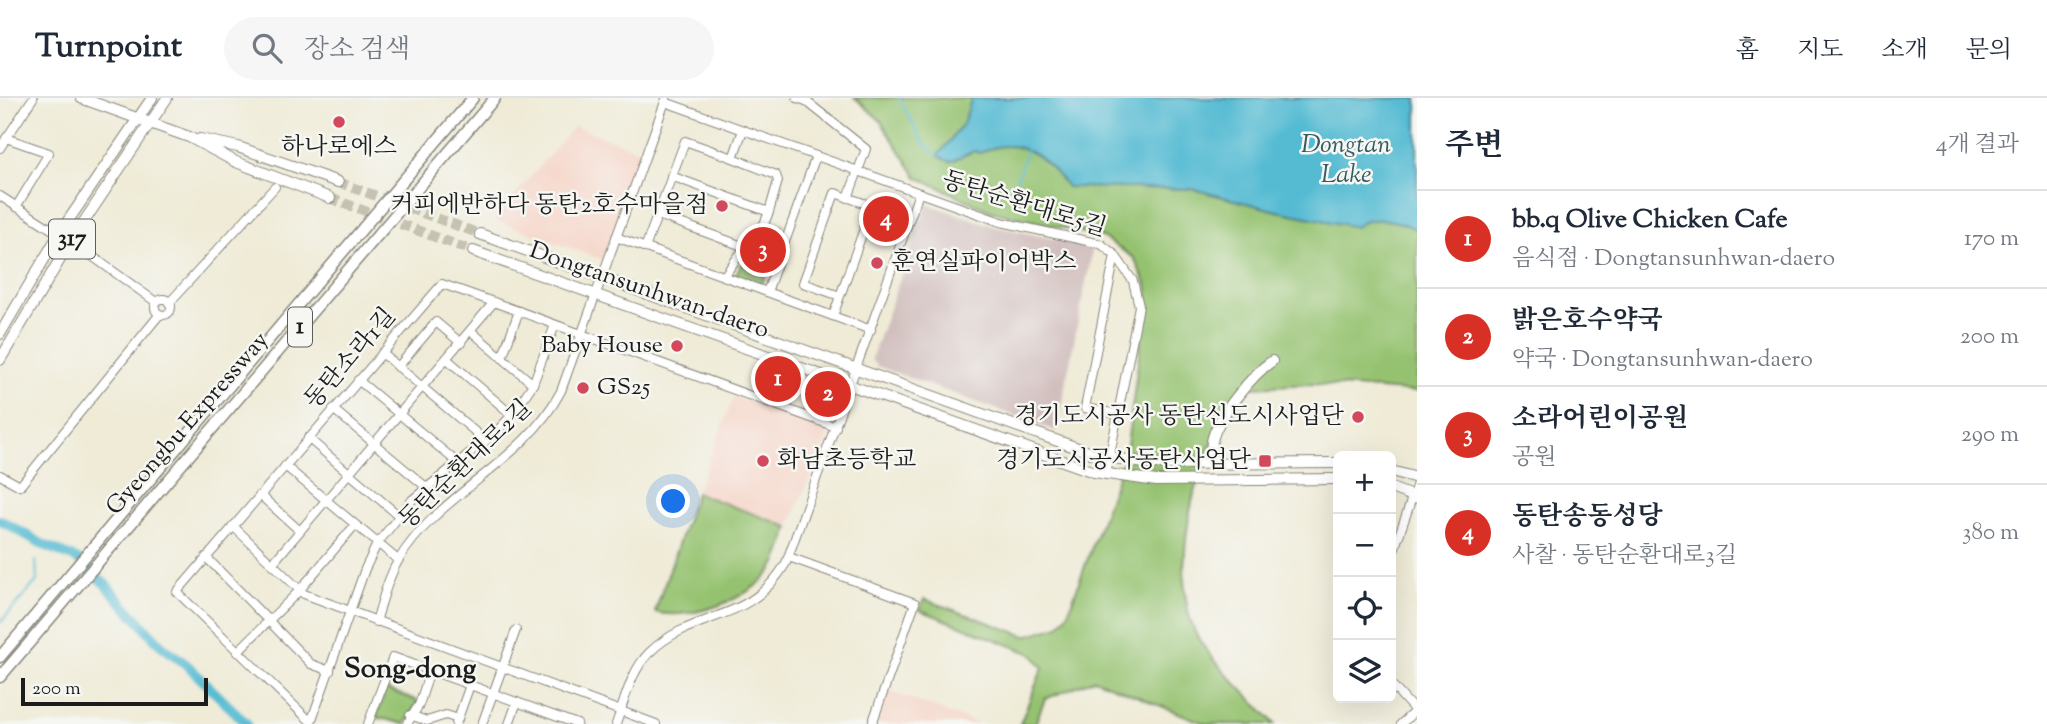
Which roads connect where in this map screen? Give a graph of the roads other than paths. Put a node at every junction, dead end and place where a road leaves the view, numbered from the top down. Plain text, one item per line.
1 (33, 98) edge
2 (81, 98) edge
3 (152, 98) edge
4 (167, 98) edge
5 (473, 98) edge
6 (495, 98) edge
7 (797, 98) edge
8 (666, 100) edge
9 (138, 118) junction
10 (151, 123) junction
11 (743, 130) junction
12 (189, 137) junction
13 (6, 138) junction
14 (0, 148) edge
15 (816, 156) junction
16 (733, 158) junction
17 (858, 171) junction
18 (671, 176) junction
19 (338, 182) tunnel mouth
20 (275, 187) dead end
21 (919, 193) junction
22 (0, 196) edge
23 (330, 198) tunnel mouth
24 (848, 198) junction
25 (16, 207) junction
26 (769, 212) junction
27 (658, 215) junction
28 (59, 233) junction
29 (480, 234) tunnel mouth
30 (616, 237) junction
31 (71, 241) junction
32 (745, 247) junction
33 (645, 248) junction
34 (474, 251) tunnel mouth
35 (1115, 255) junction
36 (724, 276) junction
37 (602, 277) junction
38 (767, 292) junction
39 (595, 294) junction
40 (840, 296) junction
41 (156, 302) junction
42 (494, 302) junction
43 (169, 303) junction
44 (519, 312) junction
45 (160, 314) junction
46 (833, 316) junction
47 (555, 325) junction
48 (871, 330) junction
49 (471, 331) junction
50 (0, 334) edge
51 (581, 334) junction
52 (461, 343) junction
53 (382, 353) junction
54 (762, 354) junction
55 (819, 355) junction
56 (502, 358) junction
57 (447, 359) junction
58 (0, 360) edge
59 (1272, 361) dead end
60 (398, 367) junction
61 (858, 369) junction
62 (358, 380) junction
63 (890, 381) junction
64 (533, 384) junction
65 (852, 385) junction
66 (423, 387) junction
67 (884, 397) junction
68 (334, 409) junction
69 (400, 414) junction
70 (1118, 414) junction
71 (512, 415) junction
72 (836, 427) junction
73 (308, 438) junction
74 (486, 440) junction
75 (374, 444) junction
76 (1109, 458) junction
77 (458, 463) junction
78 (1333, 463) edge
79 (1212, 464) junction
80 (285, 466) junction
81 (349, 473) junction
82 (1396, 474) edge
83 (0, 475) edge
84 (1106, 475) junction
85 (1333, 479) edge
86 (426, 488) junction
87 (1396, 488) edge
88 (1416, 488) edge
89 (260, 495) junction
90 (326, 500) junction
91 (398, 515) junction
92 (355, 525) junction
93 (233, 526) junction
94 (300, 531) junction
95 (377, 544) junction
96 (1396, 545) edge
97 (206, 557) junction
98 (789, 557) junction
99 (398, 561) junction
100 (272, 564) junction
101 (74, 579) junction
102 (299, 590) junction
103 (353, 610) junction
104 (376, 622) junction
105 (267, 623) junction
106 (516, 631) dead end
107 (237, 652) junction
108 (0, 657) edge
109 (503, 668) junction
110 (330, 671) junction
111 (430, 671) junction
112 (0, 677) edge
113 (470, 685) junction
114 (1396, 690) edge
115 (493, 694) junction
116 (517, 702) junction
117 (620, 711) junction
118 (1416, 712) edge
119 (409, 719) edge
120 (457, 721) edge
121 (312, 723) edge
122 (368, 724) edge
123 (482, 724) edge
124 (509, 724) edge
125 (577, 724) edge
126 (616, 724) edge
127 (656, 724) edge
128 (872, 724) edge
129 (1401, 724) edge

1 - 13 street
2 - 9 main road
3 - 9 main road, 317
4 - 10 main road, 317
5 - 101 highway, Gyeongbu Expressway / 1
6 - 101 highway, Gyeongbu Expressway / 1
7 - 17 street
8 - 11 street, 동탄순환대로5길
8 - 30 street, 동탄순환대로2길
9 - 10 main road
9 - 28 main road, 317
10 - 12 main road
10 - 31 main road, 317
11 - 15 street, 동탄순환대로5길
11 - 16 street
12 - 19 main road
12 - 23 main road
13 - 14 street
13 - 25 street
15 - 17 street, 동탄순환대로5길
15 - 38 street
16 - 18 street
16 - 26 street
17 - 21 street, 동탄순환대로5길
17 - 24 street
18 - 26 street
18 - 27 street
20 - 43 street
21 - 35 street, 동탄순환대로5길
21 - 48 street
22 - 25 street
24 - 40 street
24 - 40 street
25 - 28 street
26 - 32 street
27 - 32 street
27 - 33 street
28 - 50 main road, 317
29 - 37 main road, Dongtansunhwan-daero
30 - 33 street
30 - 37 street, 동탄순환대로2길
31 - 41 street
31 - 58 main road, 317
32 - 36 street
33 - 36 street
34 - 39 main road, Dongtansunhwan-daero
35 - 70 street, 동탄순환대로5길
35 - 70 street
36 - 38 street
37 - 39 street, 동탄순환대로2길
37 - 55 main road, Dongtansunhwan-daero
38 - 46 street
39 - 51 street, 동탄순환대로2길
39 - 54 main road, Dongtansunhwan-daero
40 - 46 street
41 - 43 street
41 - 45 street
42 - 44 street, 동탄소라1길
42 - 49 street
42 - 53 street, 동탄소라1길
43 - 45 street
44 - 47 street, 동탄소라1길
44 - 56 street
45 - 83 street
46 - 48 street
47 - 51 street
47 - 64 street, 동탄소라1길
48 - 61 street
49 - 52 street
49 - 56 street
51 - 72 street
51 - 99 street, 동탄순환대로2길
52 - 57 street
52 - 60 street
53 - 60 street
53 - 62 street, 동탄소라1길
54 - 55 main road
54 - 65 main road, Dongtansunhwan-daero
55 - 61 main road, Dongtansunhwan-daero
56 - 64 street
57 - 66 street
57 - 71 street
59 - 79 main road
60 - 66 street
61 - 63 main road, Dongtansunhwan-daero
61 - 65 street
62 - 68 street, 동탄소라1길
62 - 69 street
63 - 67 main road
63 - 76 main road, Dongtansunhwan-daero
64 - 71 street, 동탄소라1길
65 - 67 main road, Dongtansunhwan-daero
65 - 72 street
66 - 69 street
66 - 74 street
67 - 84 main road, Dongtansunhwan-daero
68 - 73 street, 동탄소라1길
68 - 75 street
69 - 75 street
69 - 77 street
70 - 76 street, 동탄순환대로5길
71 - 74 street, 동탄소라1길
72 - 98 street
73 - 80 street, 동탄소라1길
73 - 81 street
74 - 77 street, 동탄소라1길
75 - 81 street
75 - 86 street
76 - 79 main road, Dongtansunhwan-daero
76 - 84 street, 동탄순환대로5길
77 - 86 street, 동탄소라1길
78 - 79 main road, Dongtansunhwan-daero
80 - 89 street, 동탄소라1길
80 - 90 street
81 - 90 street
81 - 91 street
82 - 88 main road
84 - 85 main road, Dongtansunhwan-daero
86 - 91 street, 동탄소라1길
87 - 88 main road
88 - 96 street
89 - 93 street, 동탄소라1길
89 - 94 street
90 - 92 street
90 - 94 street
91 - 95 street, 동탄소라1길
92 - 95 street
92 - 102 street
93 - 97 street, 동탄소라1길
93 - 100 street
94 - 100 street
95 - 99 street
95 - 103 street, 동탄소라1길
97 - 105 street
97 - 107 street, 동탄소라1길
98 - 117 street
98 - 128 street
99 - 104 street, 동탄순환대로2길
100 - 102 street
101 - 108 highway, 1
101 - 112 highway, 1
102 - 103 street
102 - 105 street
103 - 104 street
103 - 110 street, 동탄소라1길
104 - 109 street
105 - 107 street
105 - 110 street
106 - 109 street
107 - 121 street, 동탄소라1길
109 - 115 street
109 - 117 street
110 - 121 street, 동탄소라1길
111 - 113 street
111 - 119 street
111 - 122 street
113 - 115 street
113 - 120 street
114 - 118 street
115 - 116 street
115 - 123 street
116 - 124 street
116 - 125 street
117 - 126 street
117 - 127 street
118 - 129 street
119 - 120 street

